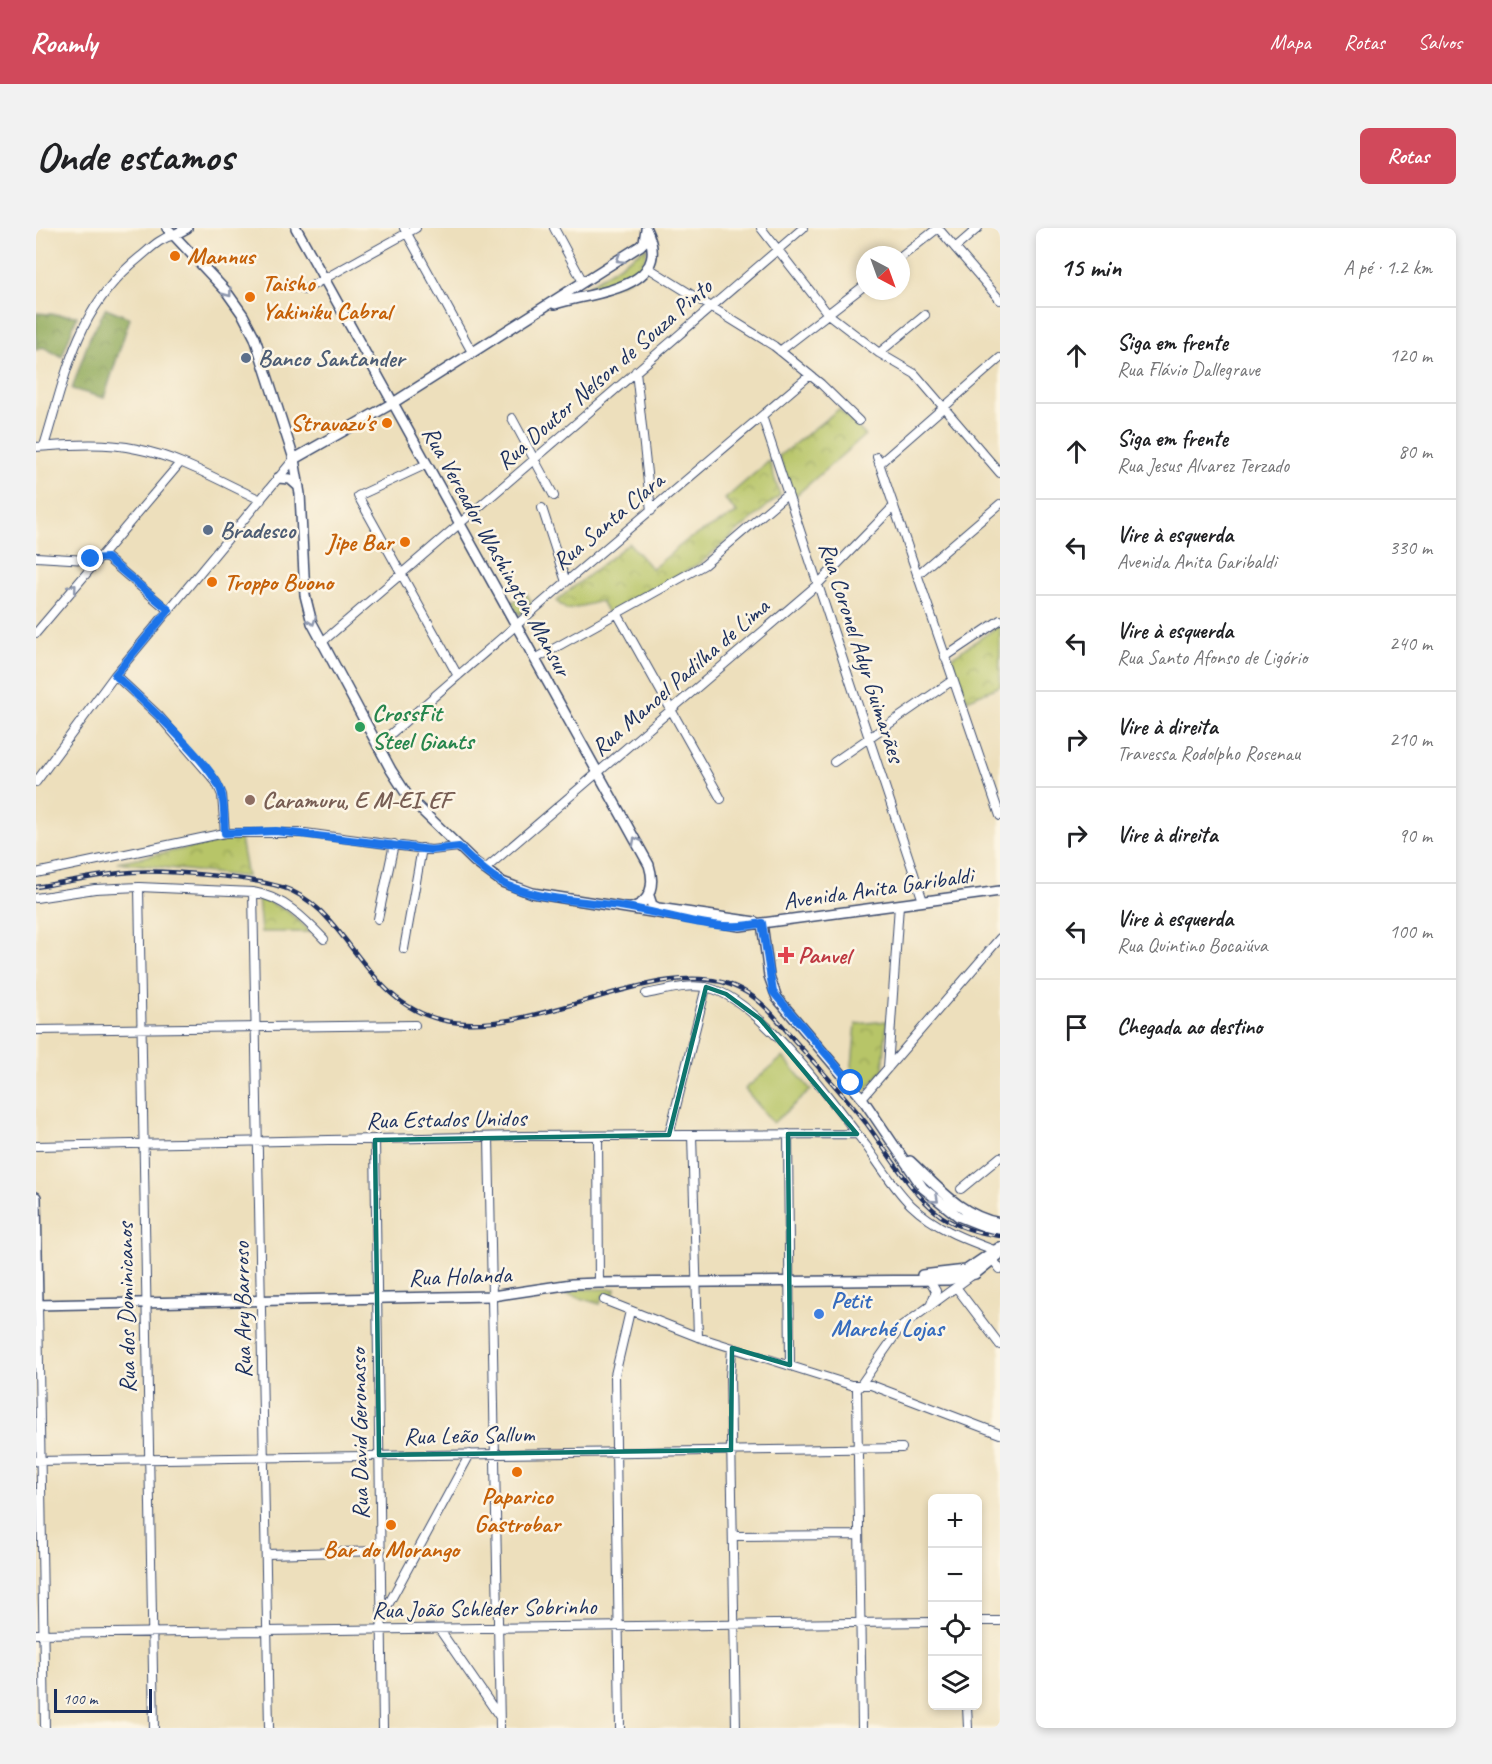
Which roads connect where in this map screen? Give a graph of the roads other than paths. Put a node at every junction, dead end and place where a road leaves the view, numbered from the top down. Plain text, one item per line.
1 (187, 228) edge
2 (296, 228) edge
3 (416, 228) edge
4 (554, 228) edge
5 (645, 228) edge
6 (761, 228) edge
7 (802, 228) edge
8 (938, 228) edge
9 (978, 228) edge
10 (171, 231) edge
11 (405, 231) edge
12 (955, 248) junction
13 (777, 250) junction
14 (910, 250) edge
15 (647, 267) junction
16 (324, 279) junction
17 (583, 282) junction
18 (304, 290) dead end
19 (856, 292) edge
20 (593, 294) junction
21 (1000, 300) edge
22 (711, 307) junction
23 (828, 314) junction
24 (925, 315) dead end
25 (528, 317) junction
26 (780, 351) junction
27 (472, 352) junction
28 (879, 353) junction
29 (1000, 358) edge
30 (636, 372) junction
31 (810, 375) junction
32 (393, 403) junction
33 (944, 407) junction
34 (762, 416) junction
35 (512, 418) dead end
36 (859, 421) dead end
37 (40, 446) edge
38 (294, 459) junction
39 (534, 459) junction
40 (180, 463) junction
41 (427, 464) junction
42 (1000, 472) edge
43 (279, 478) junction
44 (299, 487) junction
45 (788, 493) junction
46 (554, 496) dead end
47 (261, 500) junction
48 (1000, 504) edge
49 (894, 506) junction
50 (542, 508) dead end
51 (651, 511) junction
52 (460, 523) junction
53 (36, 557) edge
54 (99, 557) junction
55 (401, 574) junction
56 (917, 575) junction
57 (566, 582) junction
58 (818, 584) junction
59 (169, 610) junction
60 (617, 613) junction
61 (1000, 620) edge
62 (516, 625) junction
63 (36, 633) edge
64 (321, 643) junction
65 (945, 657) junction
66 (535, 659) junction
67 (115, 675) junction
68 (458, 676) junction
69 (953, 680) junction
70 (671, 710) junction
71 (870, 738) junction
72 (377, 746) junction
73 (834, 762) dead end
74 (598, 772) junction
75 (36, 782) edge
76 (721, 799) dead end
77 (1000, 816) edge
78 (225, 833) junction
79 (394, 844) junction
80 (459, 847) junction
81 (422, 848) junction
82 (484, 870) junction
83 (36, 873) edge
84 (138, 887) junction
85 (1000, 891) edge
86 (254, 892) junction
87 (649, 896) junction
88 (36, 898) edge
89 (923, 901) junction
90 (898, 905) junction
91 (631, 908) junction
92 (378, 919) dead end
93 (762, 923) junction
94 (1000, 938) edge
95 (324, 939) dead end
96 (404, 950) dead end
97 (706, 987) junction
98 (646, 994) dead end
99 (415, 1025) dead end
100 (256, 1027) junction
101 (141, 1029) junction
102 (36, 1030) edge
103 (888, 1069) junction
104 (862, 1098) junction
105 (788, 1134) junction
106 (857, 1134) junction
107 (669, 1135) junction
108 (692, 1135) junction
109 (598, 1136) junction
110 (489, 1137) junction
111 (375, 1140) junction
112 (258, 1142) junction
113 (143, 1144) junction
114 (36, 1146) edge
115 (901, 1153) junction
116 (1000, 1157) edge
117 (961, 1189) dead end
118 (36, 1197) edge
119 (1000, 1223) edge
120 (1000, 1230) edge
121 (997, 1253) edge
122 (1000, 1269) edge
123 (973, 1271) junction
124 (884, 1279) junction
125 (789, 1280) junction
126 (696, 1281) junction
127 (930, 1281) junction
128 (599, 1283) junction
129 (956, 1287) junction
130 (492, 1296) junction
131 (377, 1298) junction
132 (261, 1300) junction
133 (604, 1300) dead end
134 (146, 1303) junction
135 (37, 1305) edge
136 (930, 1305) junction
137 (630, 1311) junction
138 (698, 1337) junction
139 (1000, 1345) edge
140 (732, 1348) junction
141 (790, 1365) junction
142 (859, 1386) junction
143 (1000, 1434) edge
144 (857, 1448) junction
145 (902, 1448) dead end
146 (731, 1450) junction
147 (617, 1452) junction
148 (470, 1454) junction
149 (495, 1454) junction
150 (379, 1455) junction
151 (264, 1457) junction
152 (148, 1459) junction
153 (38, 1461) edge
154 (859, 1535) junction
155 (733, 1536) junction
156 (380, 1551) junction
157 (266, 1554) junction
158 (381, 1618) junction
159 (982, 1621) edge
160 (1000, 1621) edge
161 (928, 1622) edge
162 (860, 1623) junction
163 (734, 1624) junction
164 (619, 1626) junction
165 (498, 1628) junction
166 (381, 1629) junction
167 (439, 1629) junction
168 (267, 1631) junction
169 (152, 1633) junction
170 (40, 1634) edge
171 (968, 1710) edge
172 (500, 1717) junction
173 (45, 1728) edge
174 (154, 1728) edge
175 (269, 1728) edge
176 (383, 1728) edge
177 (500, 1728) edge
178 (620, 1728) edge
179 (736, 1728) edge
180 (862, 1728) edge
181 (968, 1728) edge

1 - 10 main road
2 - 16 main road, Rua Vereador Washington Mansur
3 - 11 street
4 - 17 street
5 - 15 main road
5 -> 17 main road
6 - 13 street
7 - 13 street, Rua Doutor Nelson de Souza Pinto
8 - 12 street
8 - 14 street
9 - 12 street
10 - 37 street
10 -> 38 main road, Avenida Anita Garibaldi
11 - 16 street
11 - 27 street
12 - 21 street
13 - 22 street, Rua Doutor Nelson de Souza Pinto
13 - 23 street
15 - 20 main road
15 - 22 street
16 - 18 street
16 - 32 main road, Rua Vereador Washington Mansur
17 - 20 main road
17 - 25 main road
19 - 23 street
20 - 25 main road
22 - 26 street
22 - 30 street, Rua Doutor Nelson de Souza Pinto
23 - 26 street
23 - 28 street
24 - 28 street
25 - 27 main road
26 - 31 street
27 - 32 main road
28 - 33 street
29 - 33 street
30 - 39 street, Rua Doutor Nelson de Souza Pinto
30 - 51 street
31 - 34 street, Rua Santa Clara
31 - 36 street
32 - 38 main road
32 - 41 main road, Rua Vereador Washington Mansur
33 - 42 street
33 - 49 street
34 - 45 street, Rua Coronel Adyr Guimarães
34 - 51 street, Rua Santa Clara
35 - 39 street
37 - 40 street
38 - 43 street
38 - 44 main road, Avenida Anita Garibaldi
39 - 46 street
39 - 52 street, Rua Doutor Nelson de Souza Pinto
40 - 47 street
40 - 54 street
41 - 52 main road, Rua Vereador Washington Mansur
41 - 55 street
43 - 44 main road
43 - 47 street
44 -> 64 main road, Avenida Anita Garibaldi
45 - 58 street, Rua Coronel Adyr Guimarães
45 - 60 street
47 - 59 street
48 - 56 street
49 - 56 street
49 - 58 street, Rua Manoel Padilha de Lima
50 - 57 street
51 - 57 street, Rua Santa Clara
52 - 55 street, Rua Doutor Nelson de Souza Pinto
52 - 62 main road, Rua Vereador Washington Mansur
53 - 54 street
54 - 59 street
63 -> 54 street
55 - 64 street, Rua Doutor Nelson de Souza Pinto
55 - 68 street
56 - 65 street
57 - 62 street, Rua Santa Clara
58 - 70 street, Rua Manoel Padilha de Lima
58 - 71 street, Rua Coronel Adyr Guimarães
59 - 67 street
60 - 66 street
60 - 70 street
61 - 65 street
62 - 66 main road, Rua Vereador Washington Mansur
62 - 68 street, Rua Santa Clara
64 - 72 main road, Avenida Anita Garibaldi
65 - 69 street
66 - 74 main road, Rua Vereador Washington Mansur
67 - 75 street
67 - 78 street
68 - 72 street, Rua Santa Clara
69 - 71 street
69 - 77 street
70 - 74 street, Rua Manoel Padilha de Lima
70 - 76 street
71 - 73 street
71 - 89 street, Rua Coronel Adyr Guimarães
72 - 80 main road, Avenida Anita Garibaldi
74 - 82 street, Rua Manoel Padilha de Lima
87 -> 74 main road, Rua Vereador Washington Mansur
78 - 79 street
78 - 83 street
79 - 81 street
79 - 92 street
80 - 81 street
80 - 82 main road, Avenida Anita Garibaldi
81 - 96 street
82 - 91 main road, Avenida Anita Garibaldi
84 - 86 street
84 - 88 street
84 - 101 street, Rua dos Dominicanos
85 - 89 main road, Avenida Anita Garibaldi
86 - 95 street
86 - 100 street, Rua Ary Barroso
87 - 91 main road
87 - 93 main road, Avenida Anita Garibaldi
89 - 90 main road, Avenida Anita Garibaldi
90 - 93 main road, Avenida Anita Garibaldi
90 - 103 street
91 - 93 main road, Avenida Anita Garibaldi
93 - 104 main road
94 - 103 street
97 - 98 street
97 - 106 street
97 - 107 street
99 - 100 street
100 - 101 street
100 - 112 street, Rua Ary Barroso
101 - 102 street
101 - 113 street, Rua dos Dominicanos
103 - 104 street
104 - 115 main road
105 - 106 street, Rua Estados Unidos
105 - 108 street, Rua Estados Unidos
105 - 125 street
106 - 121 street
107 - 108 street, Rua Estados Unidos
107 - 109 street, Rua Estados Unidos
108 - 126 street
109 - 110 street, Rua Estados Unidos
109 - 128 street
110 - 111 street, Rua Estados Unidos
110 - 130 street
111 - 112 street, Rua Estados Unidos
111 - 131 street, Rua David Geronasso
112 - 113 street, Rua Estados Unidos
112 - 132 street, Rua Ary Barroso
113 - 114 street, Rua Estados Unidos
113 - 134 street, Rua dos Dominicanos
115 - 119 main road
115 -> 120 main road
116 - 117 street
118 - 135 main road
121 - 122 street
121 - 123 main road
123 - 124 main road, Rua Holanda
123 - 127 main road, Rua Holanda
123 - 129 street
124 - 125 main road, Rua Holanda
124 - 127 main road, Rua Holanda
125 - 126 main road, Rua Holanda
125 - 141 street
126 - 128 main road, Rua Holanda
126 - 138 street
127 - 136 street
128 - 130 main road, Rua Holanda
129 - 136 street
129 - 139 street
130 - 131 main road, Rua Holanda
130 - 149 street
131 - 132 main road, Rua Holanda
131 - 150 street, Rua David Geronasso
132 - 134 main road, Rua Holanda
132 - 151 street, Rua Ary Barroso
133 - 137 street
134 - 135 main road, Rua Holanda
134 - 152 street, Rua dos Dominicanos
135 - 153 street
136 - 142 street
137 - 138 street
137 - 147 street
138 - 140 street
140 - 141 street
140 - 146 street
141 - 142 street
142 - 143 street
142 - 144 street
144 - 145 street, Rua Leão Sallum
144 - 146 street, Rua Leão Sallum
144 - 154 street
146 - 147 street, Rua Leão Sallum
146 - 155 street
147 - 149 street, Rua Leão Sallum
147 - 164 street
148 - 149 street, Rua Leão Sallum
148 - 150 street, Rua Leão Sallum
148 - 158 street
149 - 165 street
150 - 151 street, Rua Leão Sallum
150 - 156 street, Rua David Geronasso
151 - 152 street, Rua Leão Sallum
151 - 157 street, Rua Ary Barroso
152 - 153 street, Rua Leão Sallum
152 - 169 street, Rua dos Dominicanos
153 - 170 street
154 - 155 street
154 - 162 street
155 - 163 street
156 - 157 street
156 - 158 street, Rua David Geronasso
157 - 168 street, Rua Ary Barroso
158 - 166 street, Rua David Geronasso
159 - 160 street
161 - 162 street, Rua João Schleder Sobrinho
162 - 163 street, Rua João Schleder Sobrinho
162 - 180 street
163 - 164 street, Rua João Schleder Sobrinho
163 - 179 street
164 - 165 street, Rua João Schleder Sobrinho
164 - 178 street
165 - 167 street, Rua João Schleder Sobrinho
165 - 172 street
166 - 167 street, Rua João Schleder Sobrinho
166 - 168 street, Rua João Schleder Sobrinho
166 - 176 street, Rua David Geronasso
167 - 172 street
168 - 169 street, Rua João Schleder Sobrinho
168 - 175 street, Rua Ary Barroso
169 - 170 street, Rua João Schleder Sobrinho
169 - 174 street, Rua dos Dominicanos
170 - 173 street
171 - 181 street
172 - 177 street

